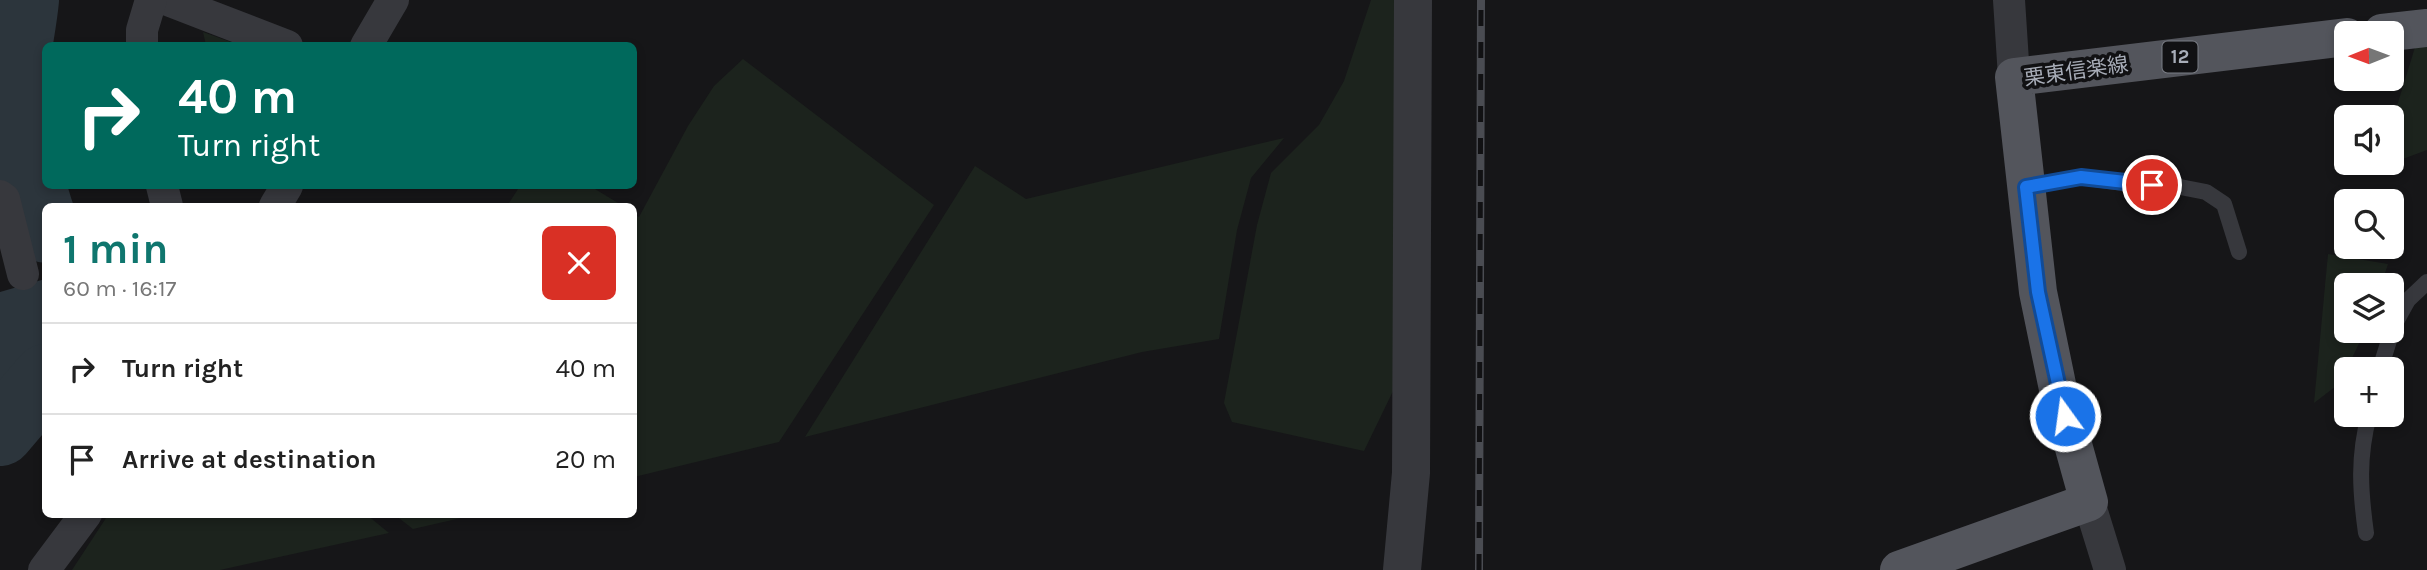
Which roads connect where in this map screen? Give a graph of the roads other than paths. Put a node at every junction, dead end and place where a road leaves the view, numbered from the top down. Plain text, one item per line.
1 (151, 0) edge
2 (168, 0) edge
3 (393, 0) edge
4 (1413, 0) edge
5 (2009, 0) edge
6 (2427, 28) edge
7 (2404, 31) edge
8 (2334, 39) edge
9 (142, 42) edge
10 (277, 42) edge
11 (368, 42) edge
12 (2014, 77) junction
13 (2026, 187) junction
14 (0, 196) edge
15 (2239, 252) dead end
16 (23, 274) dead end
17 (2427, 282) edge
18 (2404, 306) edge
19 (2366, 427) edge
20 (2089, 502) junction
21 (83, 518) edge
22 (2366, 533) dead end
23 (44, 570) edge
24 (1402, 570) edge
25 (1899, 570) edge
26 (2110, 570) edge

1 - 9 street
2 - 10 street
3 - 11 street
4 - 24 street
5 - 12 street
6 - 7 main road
8 - 12 main road, 栗東信楽線 / 12
12 - 13 main road, 栗東信楽線
13 - 15 lane
13 - 20 main road, 栗東信楽線
14 - 16 street
17 - 18 lane
19 - 22 lane
20 - 25 main road
20 - 26 street
21 - 23 street

